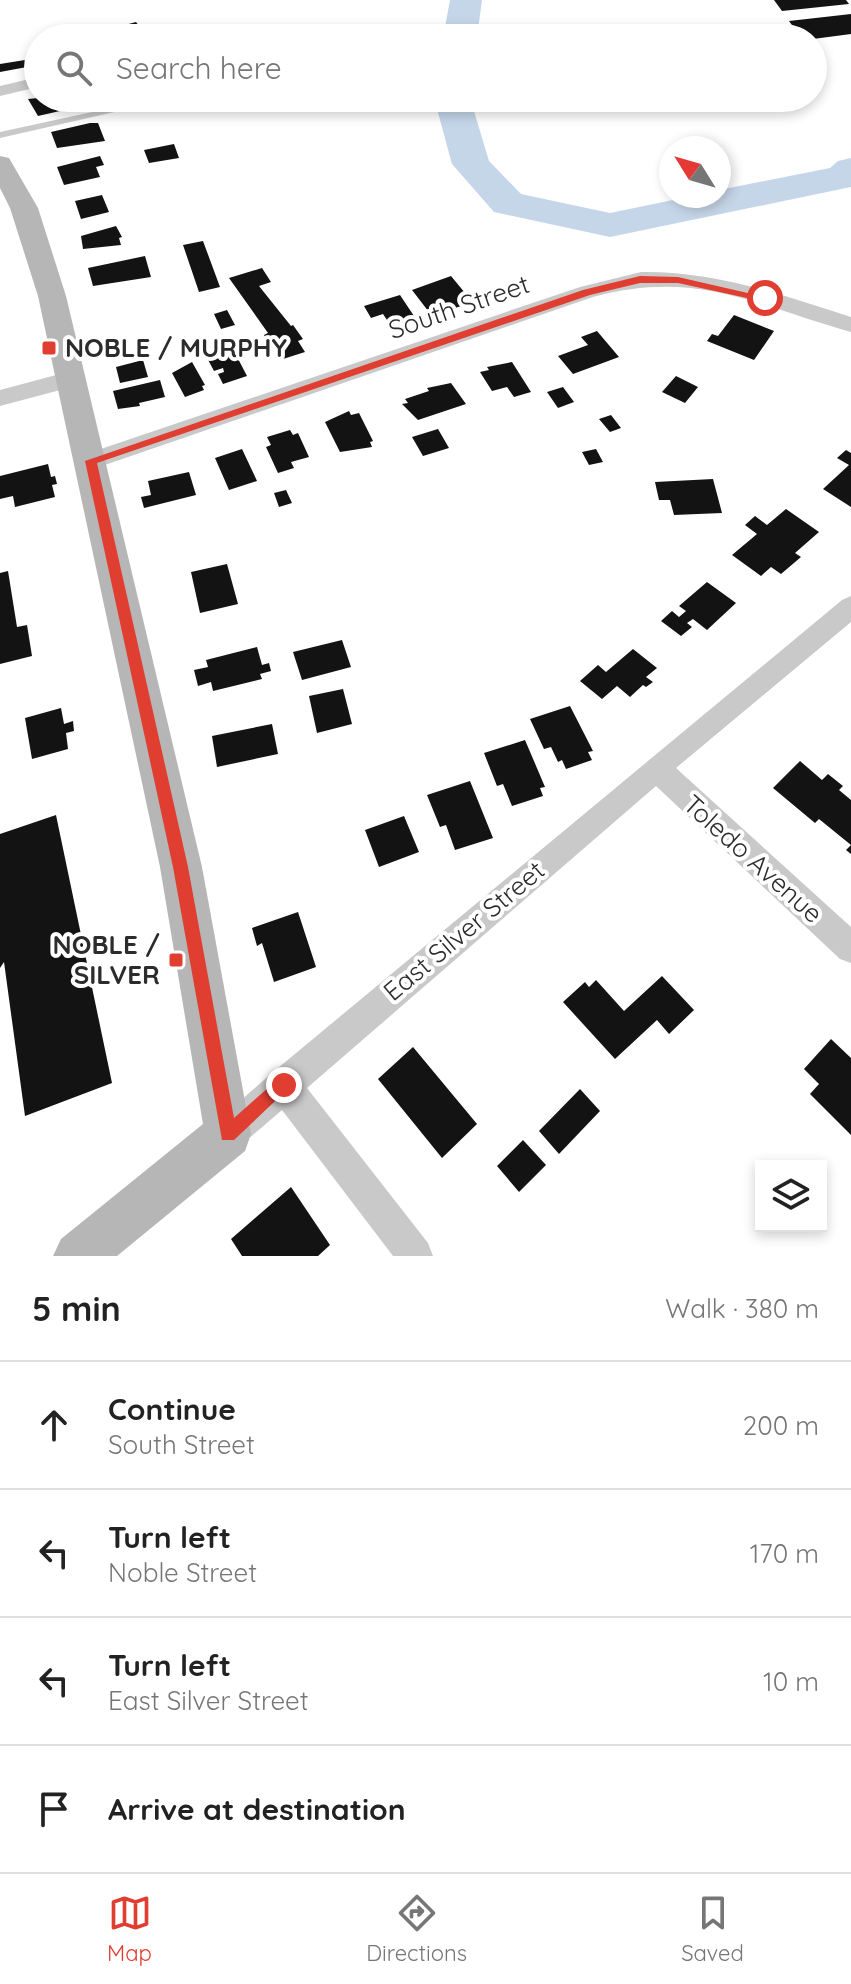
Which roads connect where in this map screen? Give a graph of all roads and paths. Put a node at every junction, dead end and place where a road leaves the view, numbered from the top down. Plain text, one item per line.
1 (24, 85) edge
2 (0, 91) edge
3 (102, 112) edge
4 (0, 135) edge
5 (0, 164) edge
6 (851, 325) edge
7 (71, 379) junction
8 (0, 398) edge
9 (91, 461) junction
10 (851, 607) edge
11 (656, 768) junction
12 (851, 948) edge
13 (284, 1085) junction
14 (228, 1134) junction
15 (78, 1256) edge
16 (415, 1256) edge

1 - 2 street
3 - 4 lane
5 - 7 main road
6 - 9 street, South Street
7 - 8 street
7 - 9 main road
9 - 14 main road
10 - 11 street, East Silver Street
11 - 12 street, Toledo Avenue
11 - 13 street, East Silver Street
13 - 14 street, East Silver Street
13 - 16 street
14 - 15 main road, East Silver Street

